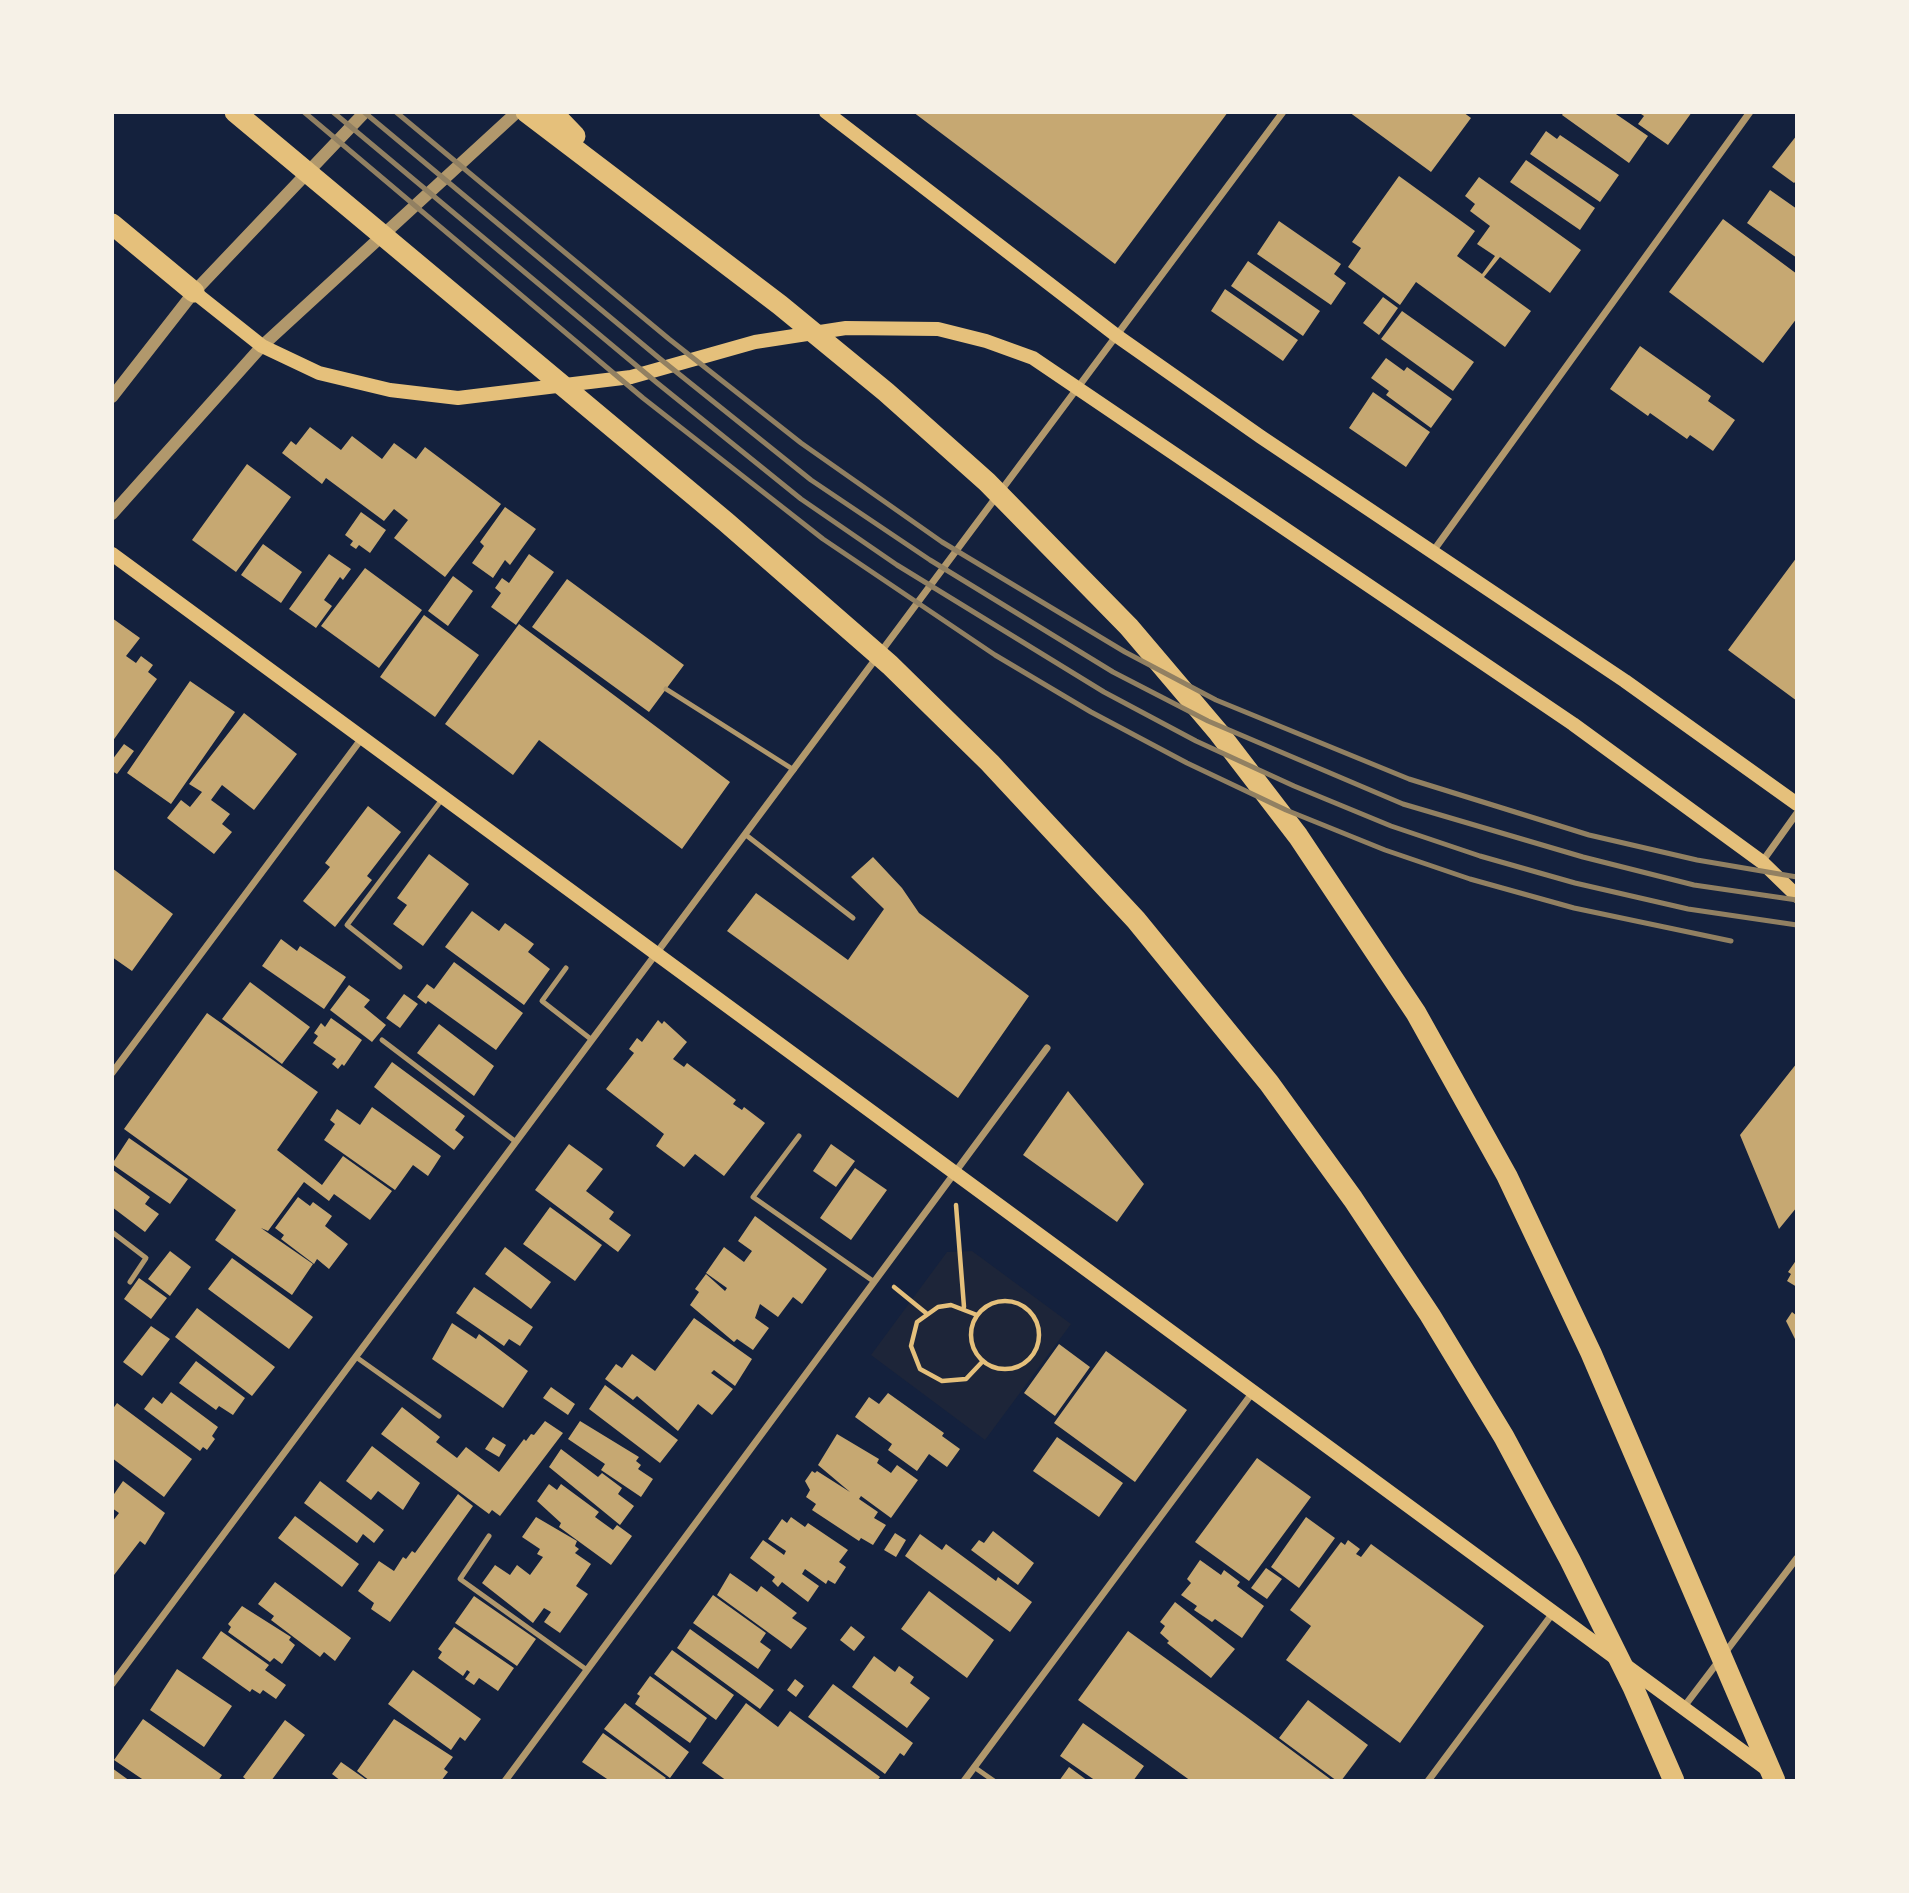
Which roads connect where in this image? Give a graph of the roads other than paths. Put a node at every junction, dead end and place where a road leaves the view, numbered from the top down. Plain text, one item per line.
1 (235, 112) edge
2 (365, 112) edge
3 (517, 112) edge
4 (526, 112) edge
5 (552, 112) edge
6 (826, 112) edge
7 (1283, 112) edge
8 (1750, 112) edge
9 (620, 183) junction
10 (112, 224) edge
11 (194, 292) junction
12 (1117, 336) junction
13 (262, 346) junction
14 (1077, 388) junction
15 (112, 397) edge
16 (112, 514) edge
17 (1434, 550) junction
18 (112, 554) edge
19 (666, 689) dead end
20 (362, 738) junction
21 (793, 770) junction
22 (443, 798) junction
23 (1797, 804) edge
24 (1797, 813) edge
25 (746, 835) junction
26 (1762, 862) junction
27 (1797, 895) edge
28 (853, 918) dead end
29 (657, 954) junction
30 (400, 967) dead end
31 (566, 968) dead end
32 (382, 1040) dead end
33 (592, 1040) junction
34 (1048, 1048) dead end
35 (112, 1073) edge
36 (799, 1136) dead end
37 (516, 1142) junction
38 (954, 1173) junction
39 (112, 1232) edge
40 (876, 1278) junction
41 (130, 1282) dead end
42 (356, 1357) junction
43 (1253, 1392) junction
44 (439, 1416) dead end
45 (489, 1536) dead end
46 (1797, 1558) edge
47 (1553, 1612) junction
48 (587, 1670) junction
49 (112, 1684) edge
50 (1684, 1708) junction
51 (974, 1767) junction
52 (505, 1781) edge
53 (964, 1781) edge
54 (994, 1781) edge
55 (1428, 1781) edge
56 (1674, 1781) edge
57 (1775, 1781) edge
58 (1783, 1781) edge

1 - 56 highway
2 - 11 street
3 - 13 street
4 - 9 highway
5 - 9 highway
6 - 12 main road
7 - 12 street
8 - 17 street
9 - 57 highway
10 - 11 highway
11 - 13 main road
11 - 15 street
12 - 14 street
12 - 17 main road
13 - 14 main road
13 - 16 street
14 - 21 street
14 - 26 main road
17 - 23 main road
18 - 20 main road
19 - 21 lane
20 - 22 main road
20 - 35 street
21 - 25 street
22 - 29 main road
22 - 30 lane
24 - 26 street
25 - 28 lane
25 - 29 street
26 - 27 main road
29 - 33 street
29 - 38 main road
31 - 33 lane
32 - 37 lane
33 - 37 street
34 - 38 street
36 - 40 lane
37 - 42 street
38 - 40 street
38 - 43 main road
39 - 41 lane
40 - 48 street
42 - 44 lane
42 - 49 street
43 - 47 main road
43 - 51 street
45 - 48 lane
46 - 50 street
47 - 50 main road
47 - 55 street
48 - 52 street
50 - 58 main road
51 - 53 street
51 - 54 lane

